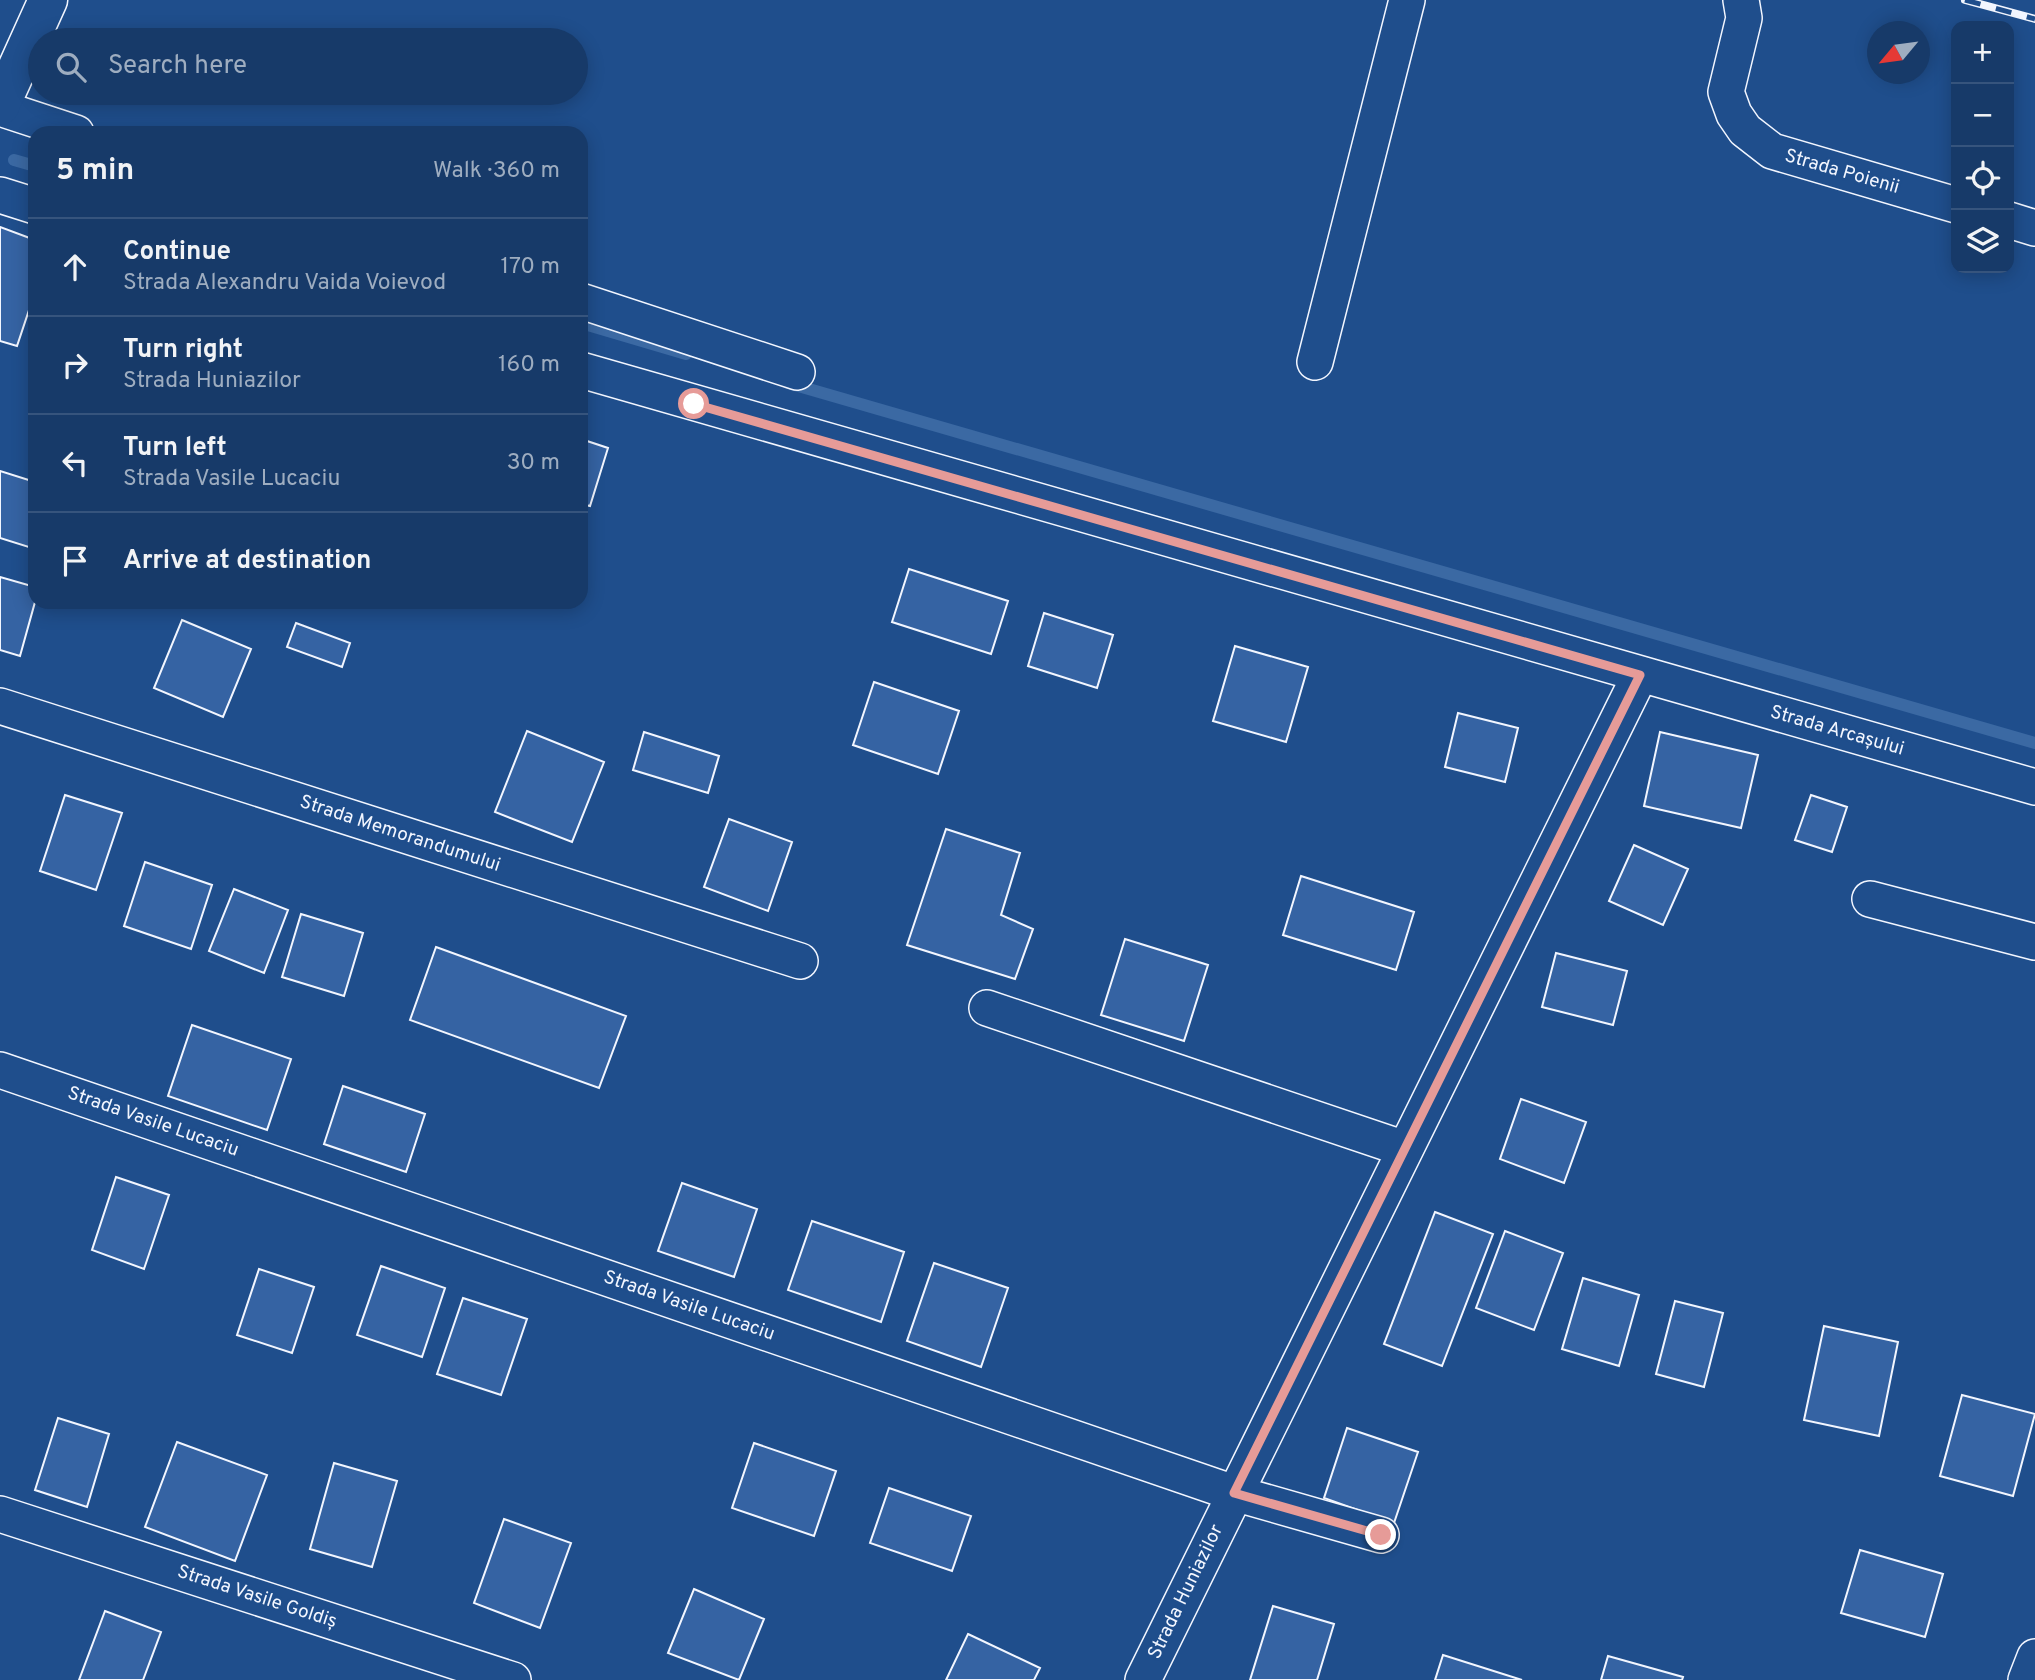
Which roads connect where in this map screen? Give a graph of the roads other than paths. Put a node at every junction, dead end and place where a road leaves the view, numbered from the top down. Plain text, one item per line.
1 (48, 0) edge
2 (1407, 0) edge
3 (1741, 0) edge
4 (35, 28) edge
5 (28, 45) edge
6 (0, 107) edge
7 (56, 126) edge
8 (0, 195) edge
9 (28, 204) edge
10 (1951, 204) edge
11 (2014, 222) edge
12 (2035, 228) edge
13 (588, 303) edge
14 (1315, 362) dead end
15 (588, 372) edge
16 (797, 372) dead end
17 (1640, 675) junction
18 (0, 706) edge
19 (2035, 787) edge
20 (1870, 899) dead end
21 (2035, 942) edge
22 (800, 961) dead end
23 (987, 1008) dead end
24 (0, 1070) edge
25 (1405, 1149) junction
26 (1234, 1493) junction
27 (0, 1514) edge
28 (1381, 1535) dead end
29 (2035, 1657) edge
30 (513, 1680) edge
31 (1143, 1680) edge
32 (2026, 1680) edge

1 - 4 street
2 - 14 street
3 - 10 street, Strada Poienii
5 - 6 street
6 - 7 street
8 - 9 street
11 - 12 street
13 - 16 street
15 - 17 street, Strada Arcașului
17 - 19 street, Strada Arcașului
17 - 25 street, Strada Huniazilor
18 - 22 street, Strada Memorandumului
20 - 21 street
23 - 25 street
24 - 26 street, Strada Vasile Lucaciu
25 - 26 street, Strada Huniazilor
26 - 28 street, Strada Vasile Lucaciu
26 - 31 street, Strada Huniazilor
27 - 30 street, Strada Vasile Goldiș
29 - 32 street

